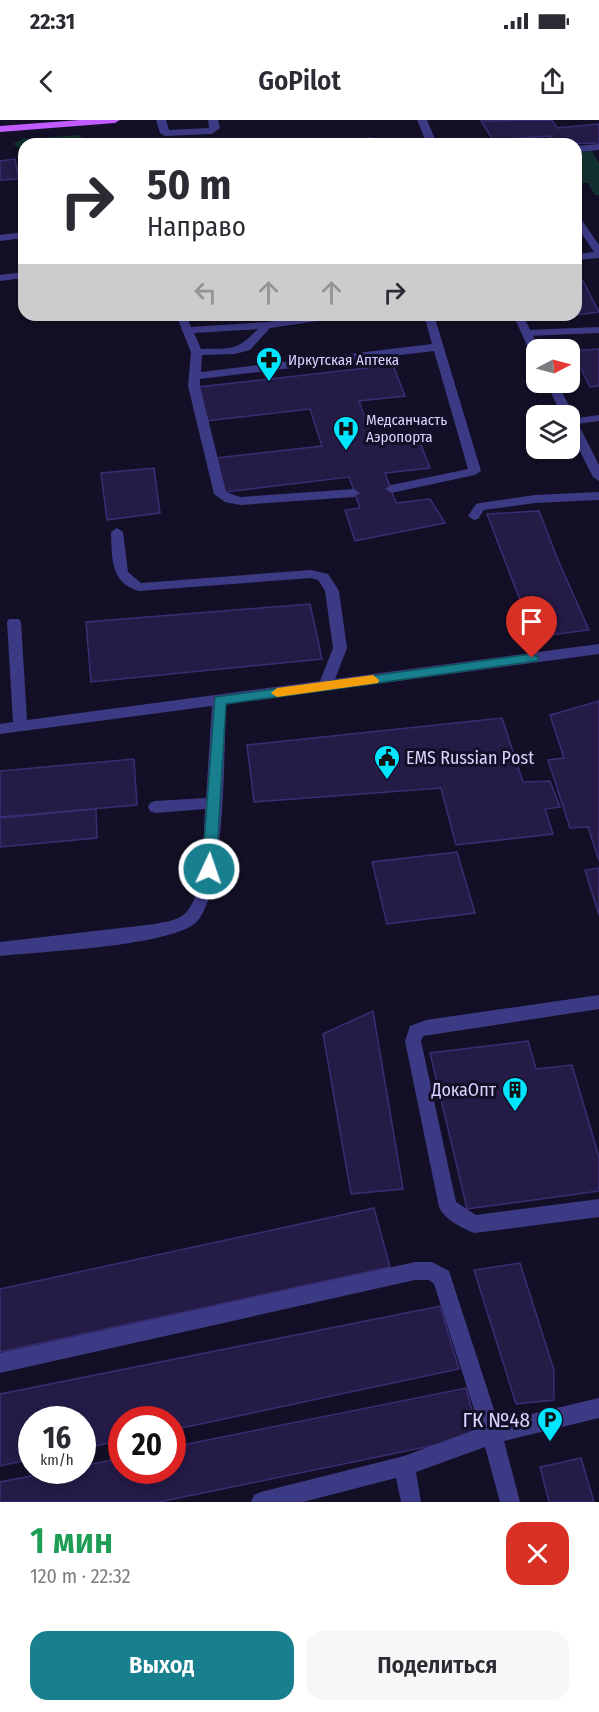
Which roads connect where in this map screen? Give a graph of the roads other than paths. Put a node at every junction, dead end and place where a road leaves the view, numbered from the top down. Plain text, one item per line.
1 (115, 120) edge
2 (161, 120) edge
3 (213, 120) edge
4 (422, 120) edge
5 (0, 129) edge
6 (430, 138) edge
7 (599, 147) edge
8 (582, 148) edge
9 (582, 227) edge
10 (18, 236) edge
11 (0, 238) edge
12 (599, 253) edge
13 (582, 256) edge
14 (18, 276) edge
15 (0, 278) edge
16 (184, 321) edge
17 (295, 321) edge
18 (431, 321) edge
19 (521, 321) edge
20 (267, 325) junction
21 (188, 330) junction
22 (599, 330) edge
23 (527, 333) junction
24 (530, 339) edge
25 (438, 347) junction
26 (197, 352) junction
27 (196, 376) junction
28 (599, 418) edge
29 (580, 420) edge
30 (580, 440) edge
31 (599, 477) edge
32 (391, 489) dead end
33 (354, 493) dead end
34 (599, 496) edge
35 (474, 516) dead end
36 (117, 532) dead end
37 (14, 622) dead end
38 (599, 649) edge
39 (325, 687) junction
40 (219, 700) junction
41 (20, 726) junction
42 (0, 729) edge
43 (213, 803) junction
44 (156, 807) dead end
45 (0, 949) edge
46 (599, 1002) edge
47 (599, 1208) edge
48 (0, 1363) edge
49 (599, 1408) edge
50 (492, 1434) junction
51 (404, 1466) junction
52 (261, 1502) edge
53 (411, 1502) edge
54 (510, 1502) edge

1 - 5 main road
2 - 3 street
4 - 6 street
7 - 8 street
9 - 12 street
10 - 11 street
12 - 13 street
14 - 15 street
16 - 21 street
17 - 20 street
18 - 25 street
19 - 23 street
20 - 21 street
20 - 26 street
21 - 26 street
22 - 23 street
23 - 24 street
25 - 27 street
25 - 32 street
26 - 27 street
27 - 33 street
28 - 29 street
30 - 31 street
34 - 35 street
36 - 39 street
37 - 41 street
38 - 39 street
39 - 40 street
40 - 41 street
40 - 43 street
41 - 42 street
43 - 44 street
43 - 45 street
46 - 47 street
48 - 50 street
49 - 50 street
50 - 51 street
50 - 54 street
51 - 52 street
51 - 53 street

